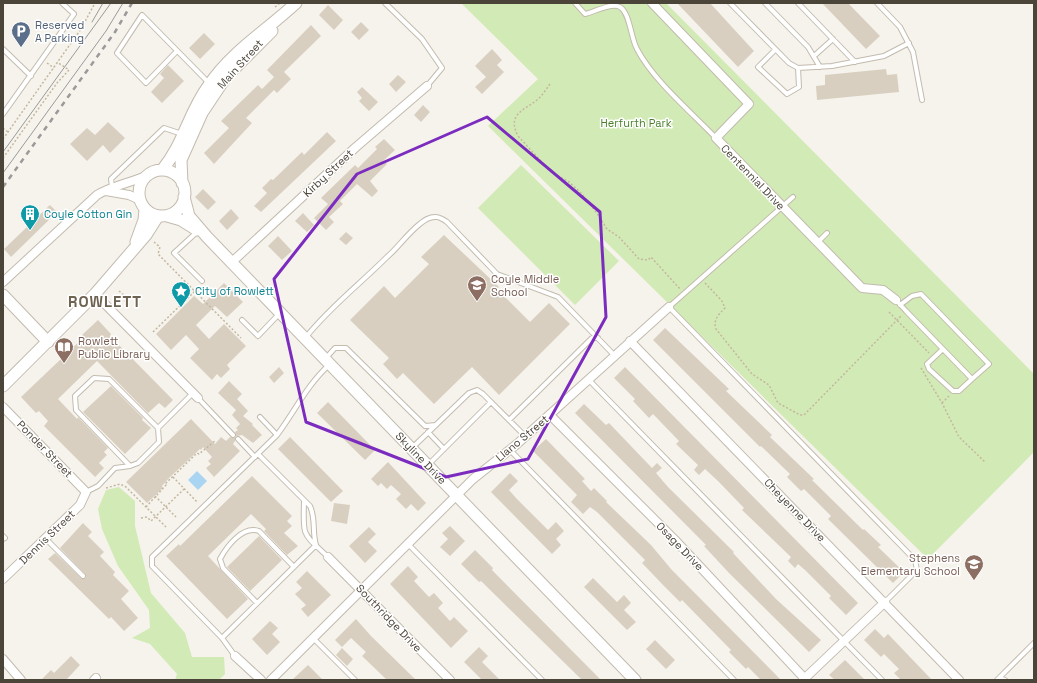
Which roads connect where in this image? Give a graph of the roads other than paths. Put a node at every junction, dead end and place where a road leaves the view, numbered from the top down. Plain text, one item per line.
1 (62, 3) edge
2 (296, 3) edge
3 (385, 3) edge
4 (575, 3) edge
5 (652, 3) edge
6 (730, 3) edge
7 (765, 3) edge
8 (798, 3) edge
9 (877, 3) edge
10 (282, 15) junction
11 (833, 39) junction
12 (908, 43) junction
13 (3, 49) edge
14 (775, 50) junction
15 (177, 51) junction
16 (814, 56) junction
17 (854, 62) junction
18 (820, 67) junction
19 (798, 68) junction
20 (31, 76) junction
21 (209, 84) junction
22 (427, 86) joint
23 (922, 100) dead end
24 (3, 114) edge
25 (183, 134) junction
26 (716, 138) junction
27 (162, 170) junction
28 (148, 175) junction
29 (182, 183) junction
30 (109, 189) junction
31 (184, 197) junction
32 (793, 197) dead end
33 (142, 205) junction
34 (782, 208) junction
35 (162, 216) junction
36 (827, 233) dead end
37 (202, 234) junction
38 (817, 243) junction
39 (132, 252) junction
40 (232, 262) junction
41 (202, 281) dead end
42 (3, 282) edge
43 (95, 294) junction
44 (3, 295) edge
45 (898, 302) junction
46 (669, 307) junction
47 (281, 313) junction
48 (242, 320) dead end
49 (305, 338) junction
50 (598, 338) junction
51 (630, 341) junction
52 (48, 342) junction
53 (943, 349) junction
54 (614, 355) junction
55 (328, 361) junction
56 (588, 379) junction
57 (972, 379) junction
58 (5, 381) edge
59 (195, 396) junction
60 (491, 402) junction
61 (3, 407) edge
62 (550, 415) junction
63 (260, 417) dead end
64 (509, 420) junction
65 (436, 425) junction
66 (158, 428) junction
67 (428, 432) junction
68 (233, 435) dead end
69 (277, 435) junction
70 (525, 436) junction
71 (238, 439) dead end
72 (411, 448) junction
73 (444, 449) junction
74 (510, 450) junction
75 (256, 456) junction
76 (428, 465) junction
77 (130, 466) junction
78 (86, 492) junction
79 (457, 495) junction
80 (304, 501) junction
81 (3, 536) edge
82 (3, 539) edge
83 (46, 539) junction
84 (408, 544) junction
85 (316, 545) junction
86 (328, 557) joint
87 (294, 567) junction
88 (83, 576) dead end
89 (3, 580) edge
90 (362, 590) junction
91 (885, 602) junction
92 (257, 603) junction
93 (222, 638) junction
94 (313, 638) junction
95 (844, 641) junction
96 (1034, 643) edge
97 (235, 656) joint
98 (3, 659) edge
99 (804, 679) edge
100 (998, 679) edge
101 (20, 680) edge
102 (261, 680) edge
103 (271, 680) edge
104 (355, 680) edge
105 (450, 680) edge
106 (542, 680) edge
107 (635, 680) edge
108 (734, 680) edge
109 (882, 680) edge
110 (959, 680) edge
111 (1005, 680) edge

1 - 20 lane
2 - 10 street, Main Street
3 - 22 lane
4 - 26 lane
5 - 26 street, Centennial Drive
6 - 14 lane
7 - 16 lane
8 - 11 lane
9 - 12 lane
10 - 21 street, Main Street
10 - 29 street, Main Street
11 - 16 lane
11 - 17 lane
12 - 17 lane
12 - 23 lane
13 - 20 lane
14 - 19 lane
14 - 19 lane
15 - 15 lane
15 - 21 lane
16 - 18 lane
17 - 18 lane
18 - 19 lane
20 - 24 lane
21 - 25 street, Main Street
22 - 40 street, Kirby Street
25 - 27 street, Main Street
25 - 30 lane
26 - 34 street, Centennial Drive
27 - 28 street
27 - 29 street
28 - 30 street
28 - 33 street
29 - 31 street, Main Street
30 - 33 street
30 - 42 street
31 - 35 street
31 - 37 street, Skyline Drive
32 - 34 lane, Llano Street
33 - 35 street
33 - 39 street
34 - 38 street, Centennial Drive
34 - 46 lane, Llano Street
35 - 37 street, Skyline Drive
35 - 39 street
36 - 38 lane
37 - 40 street, Skyline Drive
37 - 41 lane
38 - 45 street, Centennial Drive
39 - 43 street
40 - 47 street, Skyline Drive
43 - 52 street
43 - 59 street
44 - 52 street
45 - 53 lane
45 - 57 lane
46 - 51 street, Llano Street
46 - 91 lane
47 - 48 lane
47 - 49 street, Skyline Drive
49 - 50 lane
49 - 55 street, Skyline Drive
50 - 54 lane
50 - 64 lane
51 - 54 street, Llano Street
51 - 91 street, Cheyenne Drive
52 - 58 street
53 - 57 lane
53 - 57 lane
54 - 56 street, Llano Street
55 - 65 lane
55 - 69 lane
55 - 72 street, Skyline Drive
56 - 62 street, Llano Street
56 - 95 lane
59 - 66 lane
59 - 68 lane
60 - 64 lane
60 - 65 lane
60 - 73 lane
61 - 78 street, Ponder Street
62 - 70 street, Llano Street
62 - 99 street, Osage Drive
63 - 69 lane
64 - 70 lane
65 - 67 lane
66 - 77 lane
66 - 77 lane
67 - 72 lane
67 - 73 lane
69 - 75 lane
70 - 74 street, Llano Street
71 - 75 lane
72 - 76 street, Skyline Drive
73 - 76 lane
74 - 79 street, Llano Street
74 - 108 lane
75 - 80 lane
75 - 93 lane
76 - 79 street, Skyline Drive
77 - 78 lane
78 - 83 street, Dennis Street
79 - 84 street, Llano Street
79 - 107 street, Skyline Drive
80 - 85 lane
80 - 85 lane
81 - 82 lane
83 - 88 lane
83 - 89 street, Dennis Street
84 - 90 street, Llano Street
84 - 106 lane
85 - 86 lane
85 - 87 lane
86 - 90 street, Southridge Drive
87 - 92 lane
87 - 92 lane
90 - 94 street, Llano Street
90 - 105 street, Southridge Drive
91 - 95 street
91 - 110 street, Cheyenne Drive
92 - 93 lane
93 - 97 lane
94 - 103 street, Llano Street
94 - 104 lane
95 - 99 street
95 - 109 lane
96 - 100 lane
97 - 102 street
98 - 101 street
100 - 111 lane

